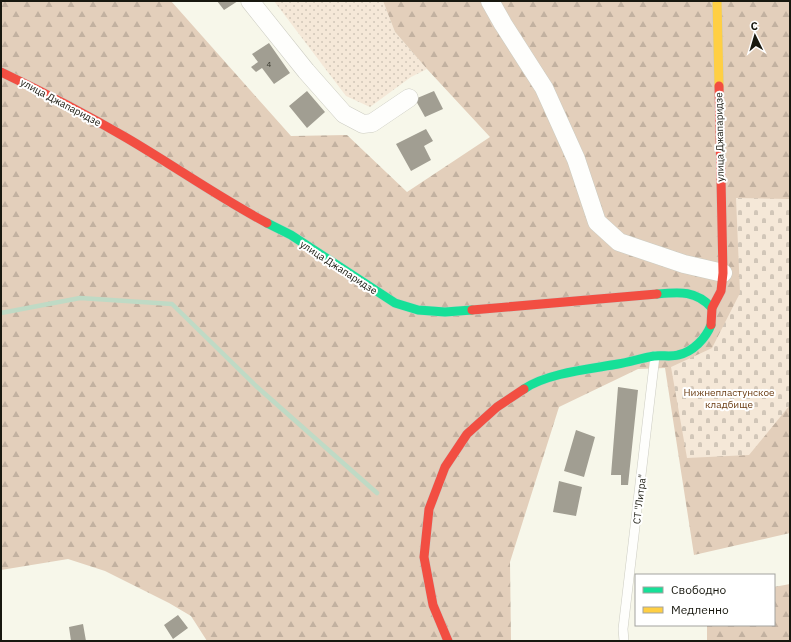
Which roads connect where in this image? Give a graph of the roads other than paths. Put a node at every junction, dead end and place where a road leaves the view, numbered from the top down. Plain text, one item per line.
1 (250, 1) edge
2 (490, 1) edge
3 (717, 1) edge
4 (1, 72) edge
5 (409, 98) dead end
6 (723, 273) junction
7 (712, 308) junction
8 (655, 356) junction
9 (448, 641) edge
10 (624, 641) edge

1 - 5 street
2 - 6 street
3 - 6 street, улица Джапаридзе
4 - 7 street, улица Джапаридзе
6 - 7 street, улица Джапаридзе
7 - 8 street, улица Джапаридзе
8 - 9 street, улица Джапаридзе
8 - 10 lane, СТ "Литра"

